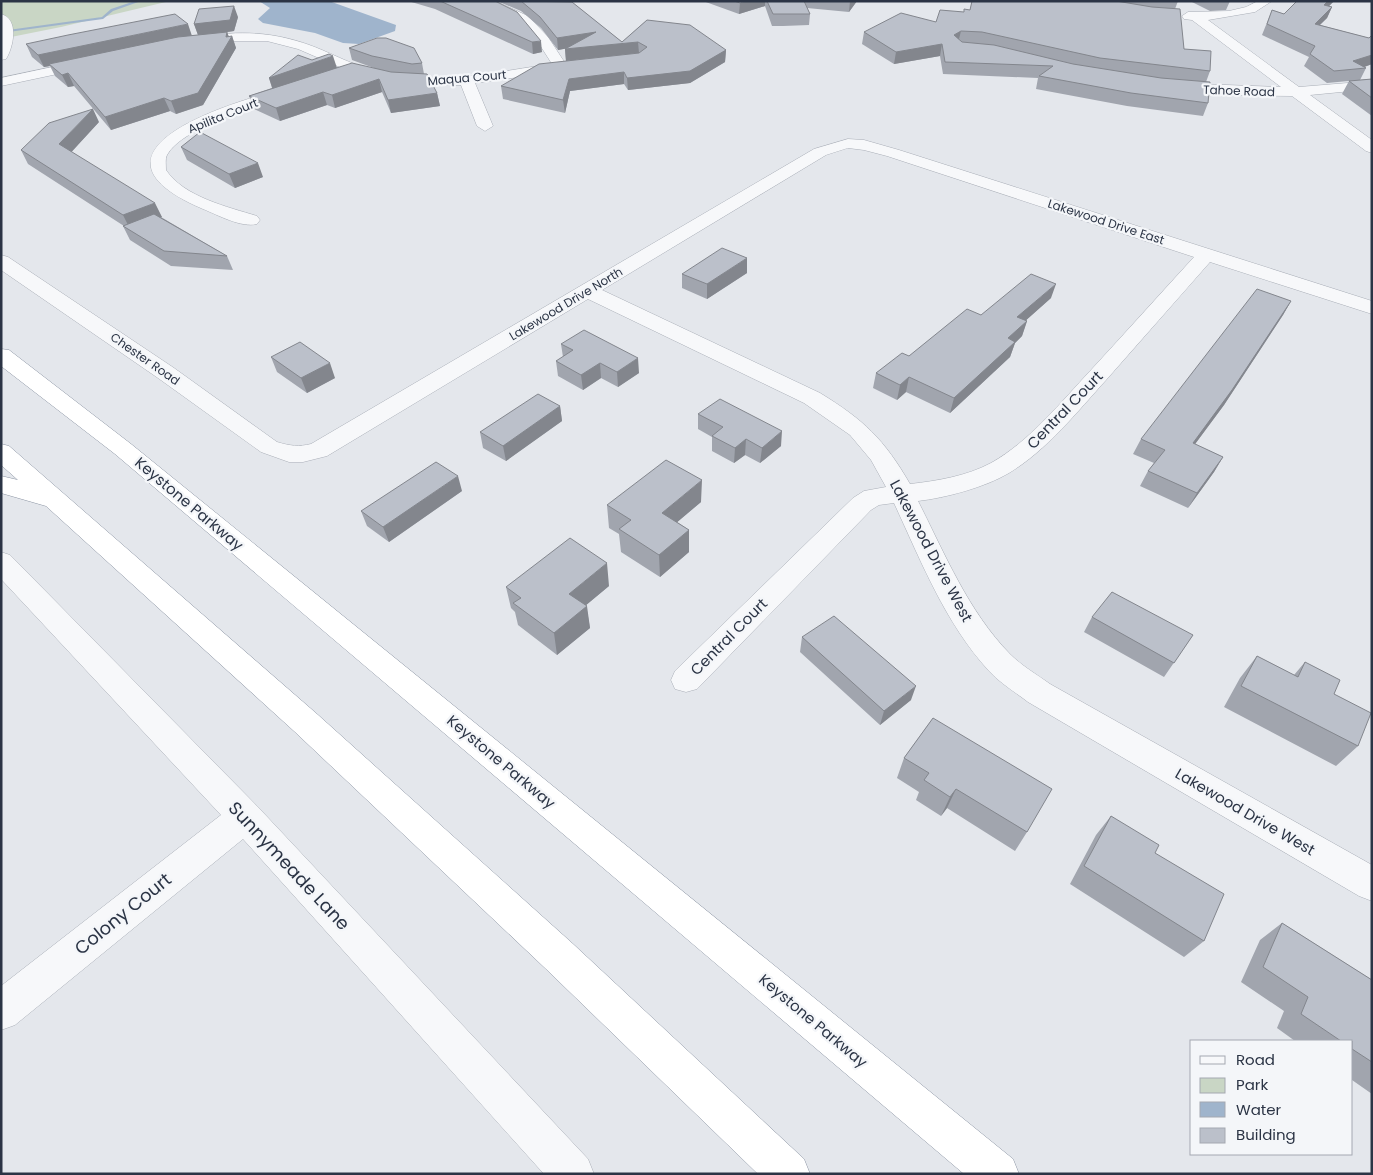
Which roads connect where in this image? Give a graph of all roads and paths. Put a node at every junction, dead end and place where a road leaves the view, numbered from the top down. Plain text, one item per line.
1 (485, 1) edge
2 (1266, 1) edge
3 (1174, 16) edge
4 (1196, 17) junction
5 (4, 26) edge
6 (182, 44) edge
7 (1, 56) edge
8 (106, 60) edge
9 (580, 65) edge
10 (561, 67) junction
11 (355, 68) junction
12 (1, 74) edge
13 (36, 74) junction
14 (336, 75) edge
15 (466, 79) junction
16 (1, 82) edge
17 (1372, 85) edge
18 (1158, 86) edge
19 (300, 87) edge
20 (1295, 92) junction
21 (485, 126) dead end
22 (839, 144) joint
23 (1372, 148) edge
24 (251, 220) dead end
25 (1206, 254) junction
26 (1, 261) edge
27 (588, 291) junction
28 (1372, 308) edge
29 (1, 355) edge
30 (1, 452) edge
31 (289, 454) joint
32 (1, 484) edge
33 (901, 493) junction
34 (59, 502) junction
35 (1, 562) edge
36 (686, 680) dead end
37 (245, 817) junction
38 (1372, 884) edge
39 (1, 1011) edge
40 (770, 1159) edge
41 (573, 1174) edge
42 (789, 1174) edge
43 (998, 1174) edge

1 - 10 street
2 - 4 street
3 - 4 street
4 - 20 street
5 - 7 street
6 - 11 street, Maqua Court
8 - 13 street
9 - 10 street, Maqua Court
10 - 15 street, Maqua Court
11 - 14 street
11 - 15 street, Maqua Court
12 - 13 street
13 - 16 street
15 - 21 street
17 - 20 street, Tahoe Road
18 - 20 street, Tahoe Road
19 - 24 street, Apilita Court
20 - 23 street
22 - 25 street, Lakewood Drive East
22 - 27 street, Lakewood Drive North
25 - 28 street, Lakewood Drive East
25 - 33 street, Central Court
26 - 31 street, Chester Road
27 - 31 street, Lakewood Drive North
27 - 33 street, Lakewood Drive West
29 - 43 highway, Keystone Parkway
30 - 34 highway
32 - 34 highway
33 - 36 street, Central Court
33 - 38 street, Lakewood Drive West
34 - 40 highway
35 - 37 street, Sunnymeade Lane
37 - 39 street, Colony Court
37 - 41 street, Sunnymeade Lane
40 - 42 highway

